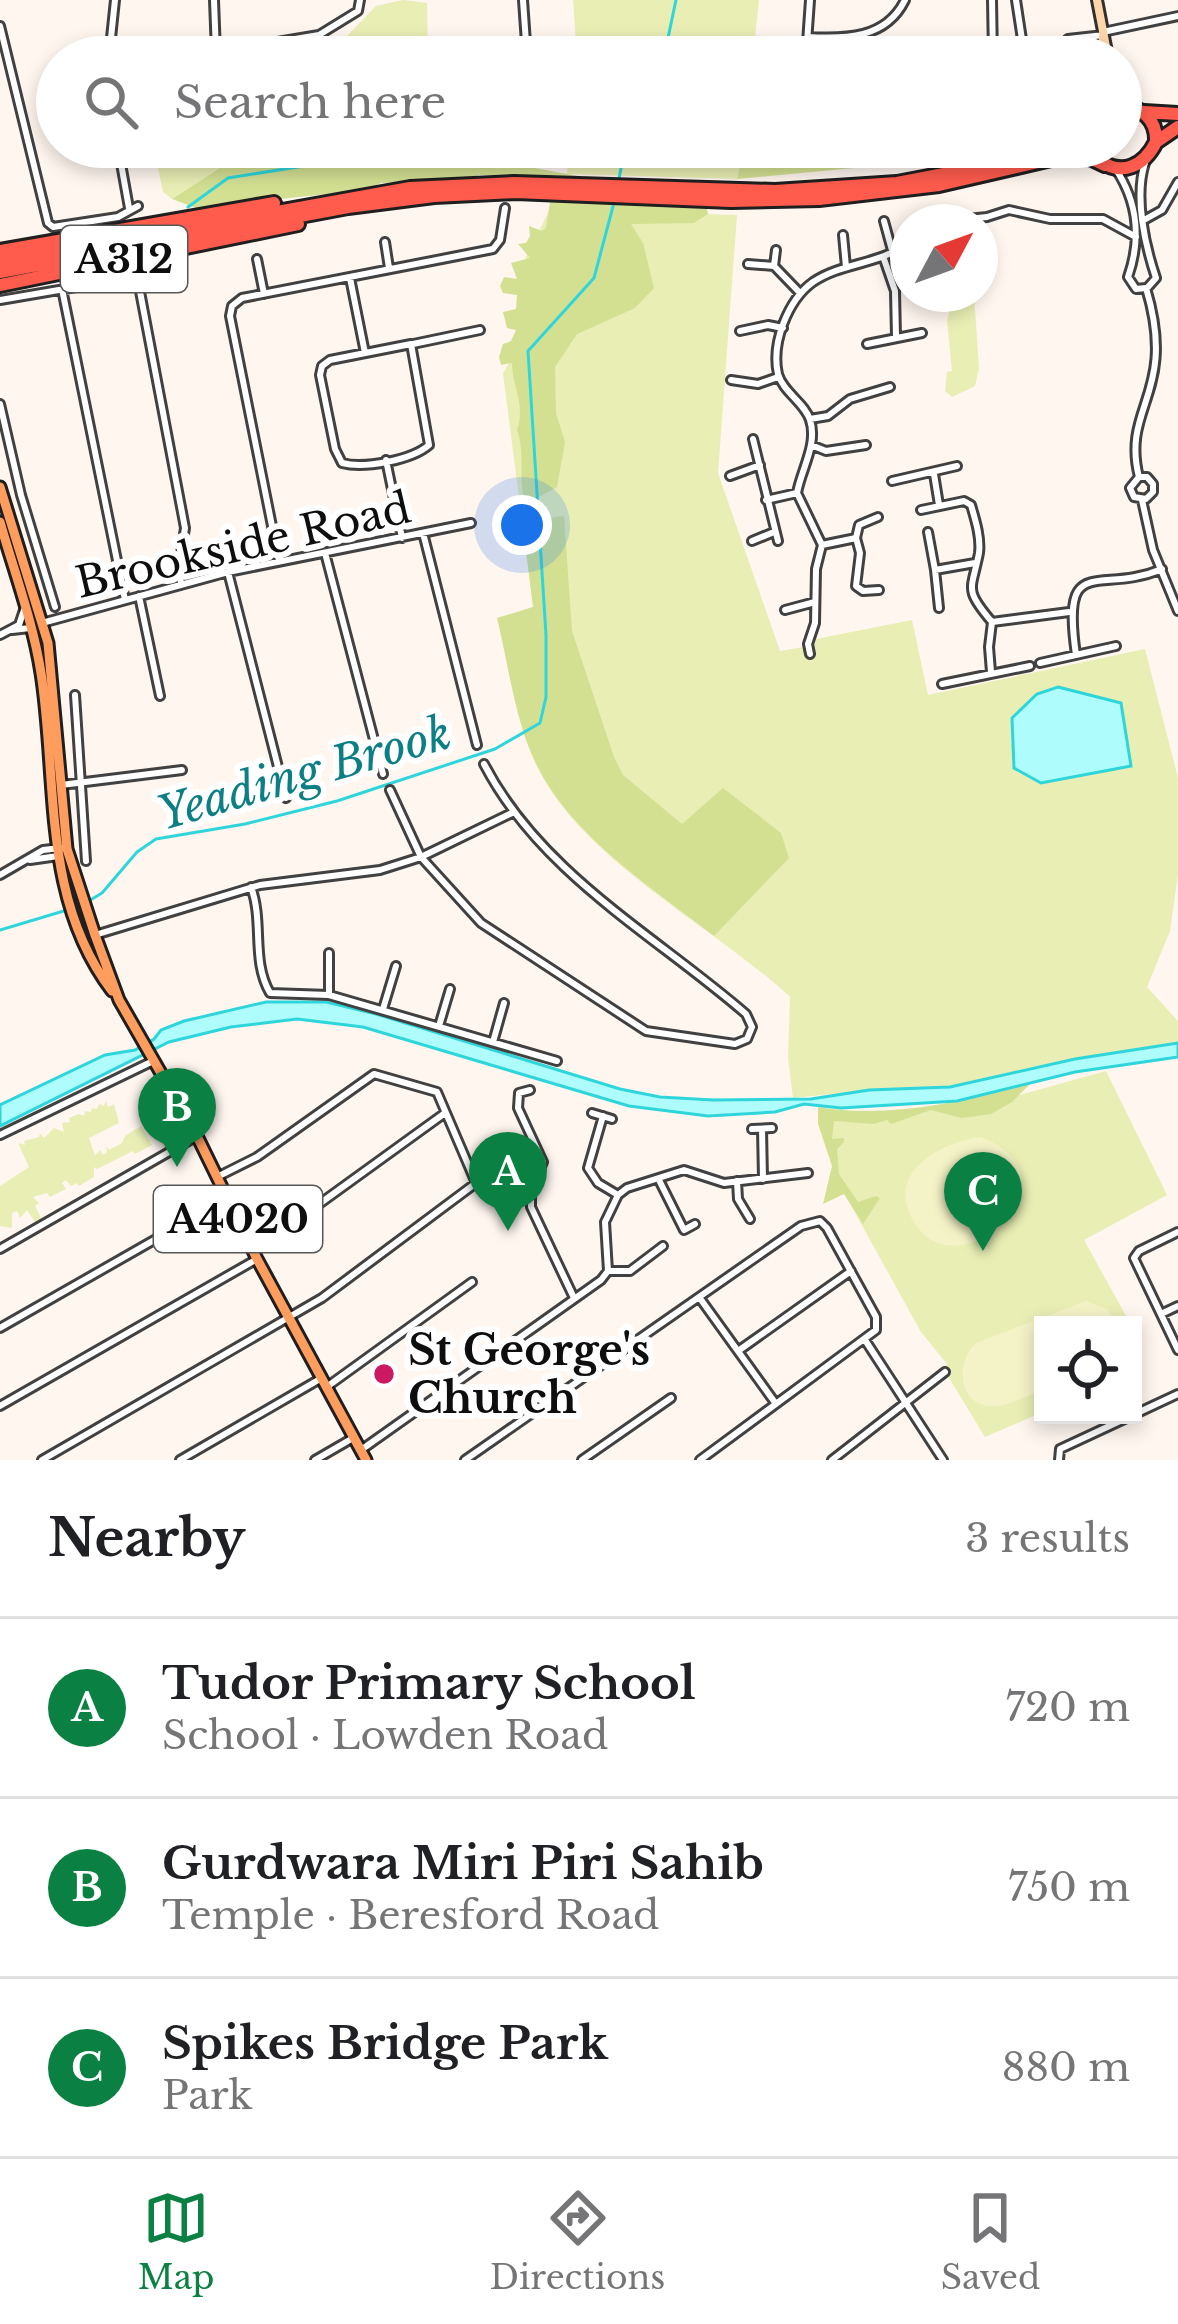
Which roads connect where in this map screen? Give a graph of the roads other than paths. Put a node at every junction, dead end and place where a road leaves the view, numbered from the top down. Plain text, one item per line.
1 (115, 0) edge
2 (214, 0) edge
3 (360, 0) edge
4 (523, 0) edge
5 (810, 0) edge
6 (904, 0) edge
7 (992, 0) edge
8 (1016, 0) edge
9 (1096, 0) edge
10 (1178, 16) edge
11 (0, 26) edge
12 (1103, 34) junction
13 (319, 35) joint
14 (111, 36) edge
15 (215, 36) edge
16 (313, 36) edge
17 (526, 36) edge
18 (808, 36) edge
19 (859, 36) edge
20 (993, 36) edge
21 (1021, 36) edge
22 (1089, 36) edge
23 (1142, 109) edge
24 (1178, 114) edge
25 (1142, 115) edge
26 (1178, 127) edge
27 (1156, 142) junction
28 (1146, 160) junction
29 (1142, 162) edge
30 (124, 168) edge
31 (964, 168) edge
32 (1009, 168) edge
33 (1111, 168) edge
34 (1178, 182) edge
35 (632, 191) junction
36 (347, 202) junction
37 (505, 208) dead end
38 (998, 214) edge
39 (1139, 220) junction
40 (884, 221) dead end
41 (1122, 226) junction
42 (843, 235) dead end
43 (1136, 237) junction
44 (385, 242) dead end
45 (890, 243) edge
46 (0, 250) edge
47 (776, 250) dead end
48 (890, 256) edge
49 (257, 259) dead end
50 (884, 259) junction
51 (0, 262) edge
52 (748, 265) dead end
53 (774, 266) junction
54 (846, 267) junction
55 (389, 270) junction
56 (0, 272) edge
57 (350, 278) junction
58 (0, 285) edge
59 (1146, 288) junction
60 (62, 289) junction
61 (264, 293) junction
62 (800, 293) junction
63 (0, 300) edge
64 (1164, 317) dead end
65 (783, 328) junction
66 (480, 330) dead end
67 (740, 331) dead end
68 (922, 333) dead end
69 (896, 337) junction
70 (411, 344) junction
71 (867, 344) dead end
72 (365, 353) junction
73 (778, 376) junction
74 (731, 380) dead end
75 (890, 387) dead end
76 (0, 404) edge
77 (1155, 411) dead end
78 (810, 418) junction
79 (753, 439) dead end
80 (812, 445) junction
81 (866, 445) dead end
82 (386, 460) junction
83 (761, 464) junction
84 (957, 466) dead end
85 (933, 472) junction
86 (730, 476) dead end
87 (1139, 477) junction
88 (892, 481) dead end
89 (0, 487) edge
90 (796, 493) junction
91 (766, 500) junction
92 (1142, 500) junction
93 (939, 506) junction
94 (921, 510) dead end
95 (878, 517) dead end
96 (0, 522) edge
97 (471, 524) dead end
98 (928, 532) dead end
99 (423, 533) junction
100 (402, 538) junction
101 (856, 538) junction
102 (752, 541) dead end
103 (822, 545) junction
104 (325, 553) junction
105 (40, 557) junction
106 (23, 562) junction
107 (279, 562) junction
108 (975, 563) junction
109 (1162, 569) junction
110 (934, 570) junction
111 (228, 572) junction
112 (182, 585) junction
113 (879, 590) dead end
114 (33, 592) junction
115 (140, 596) junction
116 (125, 600) junction
117 (815, 602) junction
118 (24, 607) junction
119 (55, 607) dead end
120 (939, 608) dead end
121 (785, 610) dead end
122 (1178, 611) edge
123 (1070, 612) junction
124 (43, 622) junction
125 (992, 622) junction
126 (30, 628) junction
127 (12, 630) junction
128 (0, 635) edge
129 (1116, 646) dead end
130 (810, 653) dead end
131 (1076, 655) junction
132 (1040, 663) dead end
133 (1030, 666) dead end
134 (992, 674) junction
135 (942, 684) dead end
136 (74, 695) dead end
137 (160, 696) dead end
138 (477, 745) dead end
139 (484, 764) dead end
140 (182, 770) dead end
141 (383, 774) dead end
142 (78, 782) junction
143 (60, 784) junction
144 (390, 790) dead end
145 (286, 798) dead end
146 (515, 812) junction
147 (60, 851) junction
148 (421, 856) junction
149 (86, 861) dead end
150 (0, 875) edge
151 (251, 887) junction
152 (74, 894) junction
153 (87, 914) junction
154 (76, 920) junction
155 (94, 935) junction
156 (329, 952) dead end
157 (97, 957) junction
158 (396, 966) dead end
159 (450, 989) dead end
160 (329, 995) junction
161 (504, 1003) dead end
162 (383, 1009) junction
163 (440, 1026) junction
164 (494, 1042) junction
165 (152, 1059) junction
166 (557, 1061) dead end
167 (510, 1087) dead end
168 (530, 1090) dead end
169 (519, 1093) junction
170 (445, 1113) junction
171 (592, 1113) dead end
172 (772, 1128) dead end
173 (0, 1135) edge
174 (197, 1136) junction
175 (793, 1163) dead end
176 (794, 1174) junction
177 (808, 1174) dead end
178 (217, 1177) junction
179 (659, 1178) junction
180 (764, 1180) junction
181 (737, 1181) junction
182 (618, 1195) junction
183 (228, 1198) junction
184 (750, 1219) dead end
185 (695, 1224) dead end
186 (1178, 1232) edge
187 (663, 1246) dead end
188 (251, 1247) junction
189 (0, 1249) edge
190 (651, 1255) junction
191 (256, 1259) junction
192 (658, 1265) dead end
193 (608, 1270) junction
194 (850, 1270) junction
195 (472, 1282) dead end
196 (699, 1297) junction
197 (574, 1298) junction
198 (1178, 1306) edge
199 (1161, 1314) junction
200 (290, 1318) junction
201 (0, 1328) edge
202 (865, 1340) junction
203 (1178, 1350) edge
204 (738, 1351) junction
205 (945, 1372) dead end
206 (326, 1382) junction
207 (1178, 1394) edge
208 (670, 1398) dead end
209 (906, 1403) junction
210 (776, 1404) junction
211 (0, 1406) edge
212 (1142, 1411) edge
213 (1113, 1424) edge
214 (355, 1437) junction
215 (364, 1455) edge
216 (42, 1460) edge
217 (179, 1460) edge
218 (315, 1460) edge
219 (465, 1460) edge
220 (582, 1460) edge
221 (700, 1460) edge
222 (832, 1460) edge
223 (943, 1460) edge
224 (1059, 1460) edge

1 - 14 street
2 - 15 street
3 - 13 street
4 - 17 street
5 - 18 street
6 - 19 street
7 - 20 street
8 - 21 street
9 - 12 street
10 - 12 street
11 - 30 street
12 - 22 street
13 - 16 street
23 - 24 highway
25 - 27 highway
26 - 27 highway
27 - 28 highway
28 - 29 highway, A312
28 - 39 street
31 - 35 highway, A312
32 - 35 highway, A312
33 - 39 street
34 - 39 street
35 - 36 highway, A312
36 - 46 highway, A312
36 - 51 highway, A312
36 - 56 highway, A312
36 - 58 highway, A312
37 - 55 street
38 - 41 street
39 - 41 street
39 - 43 street
39 - 59 street
40 - 45 street
41 - 43 street
42 - 54 street
43 - 59 street
44 - 55 street
47 - 53 street
48 - 50 street
49 - 61 street
50 - 54 street
50 - 69 street
52 - 53 street
53 - 62 street
54 - 62 street
55 - 57 street
57 - 61 street
57 - 72 street
59 - 64 street
60 - 63 street
60 - 112 street
60 - 116 street
61 - 107 street
62 - 65 street
65 - 67 street
65 - 73 street
66 - 70 street
68 - 69 street
69 - 71 street
70 - 72 street
70 - 82 street
72 - 82 street
73 - 74 street
73 - 78 street
75 - 78 street
76 - 105 street
77 - 87 street
78 - 80 street
79 - 83 street
80 - 81 street
80 - 90 street
82 - 100 street
83 - 86 street
83 - 91 street
84 - 85 street
85 - 88 street
85 - 93 street
87 - 92 street
87 - 92 street
89 - 106 main road, A4020
90 - 91 street
90 - 103 street
91 - 102 street
92 - 109 street
93 - 94 street
93 - 108 street
95 - 101 street
96 - 118 main road, A4020
97 - 99 street, Brookside Road
98 - 110 street
99 - 100 street, Brookside Road
99 - 138 street
100 - 104 street, Brookside Road
101 - 103 street
101 - 113 street
103 - 117 street
104 - 107 street, Brookside Road
104 - 141 street
105 - 106 street
105 - 119 street
106 - 114 main road, A4020
107 - 111 street, Brookside Road
108 - 110 street
108 - 125 street
109 - 122 street
109 - 123 street
110 - 120 street
111 - 112 street, Brookside Road
111 - 145 street
112 - 115 street, Brookside Road
114 - 124 main road, A4020
114 - 126 street
115 - 116 street, Brookside Road
115 - 137 street
116 - 124 street, Brookside Road
117 - 121 street
117 - 130 street
118 - 126 main road, A4020
118 - 127 street
123 - 125 street
123 - 131 street
124 - 126 street, Brookside Road
124 - 143 main road, A4020
125 - 134 street
126 - 127 street, Brookside Road
126 - 147 main road, A4020
127 - 128 street, Brookside Road
129 - 131 street
131 - 132 street
133 - 134 street
134 - 135 street
136 - 142 street
139 - 146 street
140 - 142 street
142 - 143 street
142 - 149 street
143 - 147 main road, A4020
144 - 148 street
146 - 148 street
146 - 148 street
147 - 150 street
147 - 152 main road, A4020
148 - 151 street
151 - 155 street
151 - 160 street
152 - 153 main road, A4020
152 - 154 main road, A4020
153 - 154 main road
153 - 155 main road, A4020
154 - 157 main road, A4020
155 - 157 main road, A4020
156 - 160 street
157 - 165 main road, A4020
158 - 162 street
159 - 163 street
160 - 162 street
161 - 164 street
162 - 163 street
163 - 164 street
164 - 166 street
165 - 173 street
165 - 174 main road, A4020
167 - 169 street
168 - 169 street
169 - 197 street
170 - 178 street
170 - 188 street
170 - 200 street
171 - 182 street
172 - 180 street
174 - 178 main road, A4020
174 - 189 street
175 - 176 street
176 - 177 street
176 - 180 street
178 - 183 main road, A4020
179 - 181 street
179 - 182 street
179 - 185 street
180 - 181 street
181 - 184 street
182 - 193 street
183 - 188 main road, A4020
183 - 201 street
186 - 199 street
187 - 190 street
188 - 191 main road, A4020
190 - 192 street
190 - 193 street
191 - 200 main road, A4020
191 - 211 street
193 - 197 street
194 - 196 street
194 - 202 street
194 - 204 street
195 - 206 street
196 - 204 street
196 - 219 street
197 - 215 street
198 - 199 street
199 - 203 street
200 - 206 main road, A4020
200 - 216 street
202 - 209 street
202 - 210 street
204 - 210 street
205 - 209 street
206 - 214 main road, A4020
206 - 217 street
207 - 212 street
208 - 220 street
209 - 222 street
209 - 223 street
210 - 221 street
213 - 224 street
214 - 215 main road, A4020
214 - 218 street

